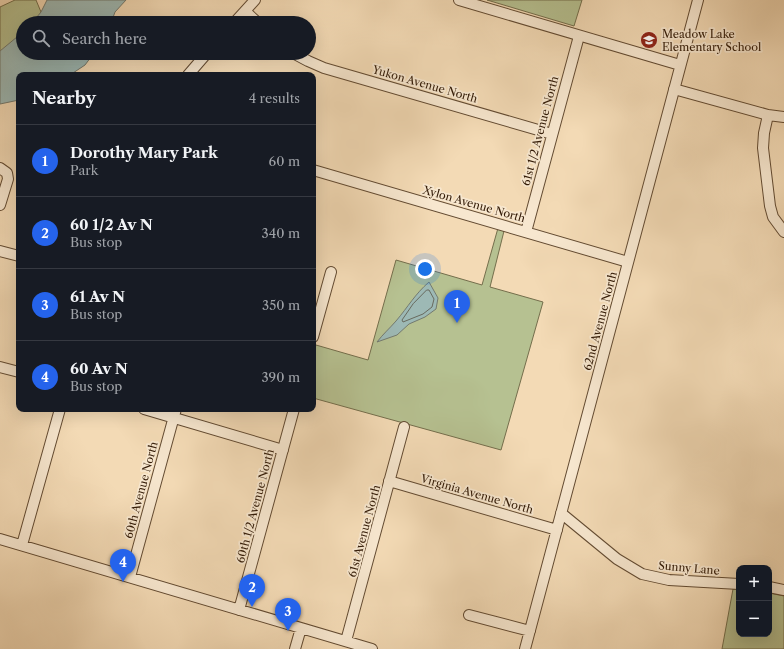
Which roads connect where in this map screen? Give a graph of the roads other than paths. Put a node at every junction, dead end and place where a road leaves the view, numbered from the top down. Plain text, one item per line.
1 (255, 0) edge
2 (459, 0) edge
3 (698, 0) edge
4 (245, 11) junction
5 (240, 16) edge
6 (250, 16) edge
7 (579, 36) junction
8 (201, 60) edge
9 (306, 60) edge
10 (680, 65) junction
11 (191, 72) edge
12 (674, 89) junction
13 (768, 115) junction
14 (784, 117) edge
15 (552, 134) junction
16 (3, 171) edge
17 (316, 171) edge
18 (0, 205) edge
19 (526, 232) junction
20 (784, 232) edge
21 (0, 251) edge
22 (16, 255) edge
23 (628, 262) junction
24 (331, 272) dead end
25 (316, 326) edge
26 (0, 367) edge
27 (16, 371) edge
28 (59, 412) edge
29 (293, 412) edge
30 (175, 413) edge
31 (404, 427) dead end
32 (282, 450) junction
33 (389, 481) junction
34 (561, 513) junction
35 (557, 530) junction
36 (0, 539) edge
37 (22, 545) junction
38 (130, 577) junction
39 (736, 584) edge
40 (772, 588) edge
41 (784, 590) edge
42 (239, 610) junction
43 (469, 615) dead end
44 (301, 628) junction
45 (530, 631) junction
46 (346, 641) junction
47 (295, 649) edge
48 (372, 649) edge
49 (525, 649) edge

1 - 4 street
2 - 7 street
3 - 10 street, 62nd Avenue North
4 - 5 street
4 - 6 street
7 - 10 street
7 - 15 street, 61st 1/2 Avenue North
8 - 11 street
9 - 15 street, Yukon Avenue North
10 - 12 street, 62nd Avenue North
12 - 13 street
12 - 23 street, 62nd Avenue North
13 - 14 street
13 - 20 street
15 - 19 street, 61st 1/2 Avenue North
16 - 18 street
17 - 19 street, Xylon Avenue North
19 - 23 street, Xylon Avenue North
21 - 22 street
23 - 34 street, 62nd Avenue North
24 - 25 street
26 - 27 street
28 - 37 street
29 - 32 street, 60th 1/2 Avenue North
30 - 32 street
30 - 38 street, 60th Avenue North
31 - 33 street, 61st Avenue North
32 - 42 street, 60th 1/2 Avenue North
33 - 35 street, Virginia Avenue North
33 - 46 street, 61st Avenue North
34 - 35 street, 62nd Avenue North
34 - 39 street, Sunny Lane
35 - 45 street, 62nd Avenue North
36 - 37 street
37 - 38 street
38 - 42 street
40 - 41 street
42 - 44 street
43 - 45 street
44 - 46 street
44 - 47 street
45 - 49 street, 62nd Avenue North
46 - 48 street

